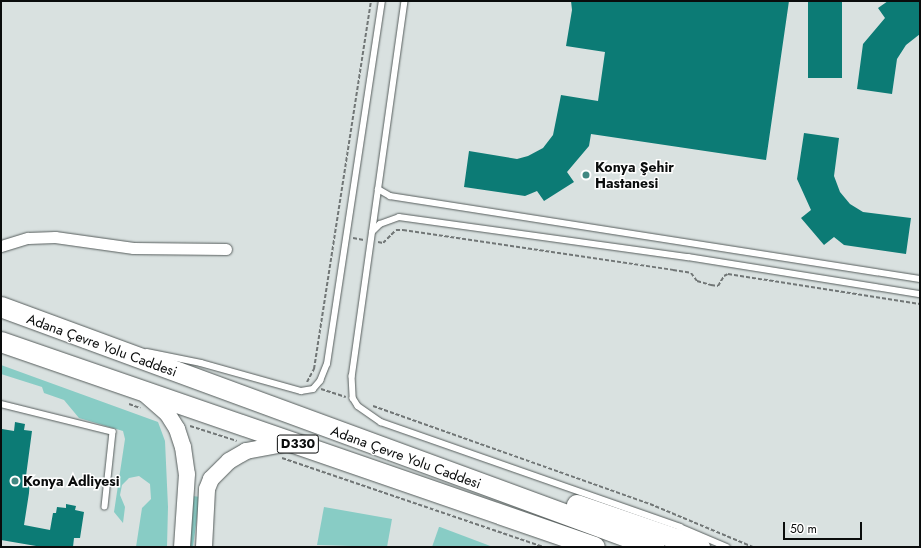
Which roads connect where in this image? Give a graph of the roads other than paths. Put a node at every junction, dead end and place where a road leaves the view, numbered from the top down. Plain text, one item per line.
1 (382, 1) edge
2 (405, 1) edge
3 (378, 189) junction
4 (372, 232) junction
5 (1, 246) edge
6 (226, 249) dead end
7 (920, 278) edge
8 (920, 294) edge
9 (1, 307) edge
10 (1, 342) edge
11 (112, 348) junction
12 (141, 392) junction
13 (1, 404) edge
14 (292, 442) junction
15 (423, 464) junction
16 (186, 486) junction
17 (207, 489) junction
18 (435, 492) junction
19 (105, 507) dead end
20 (182, 547) edge
21 (204, 547) edge
22 (561, 547) edge
23 (595, 547) edge
24 (654, 547) edge
25 (700, 547) edge
26 (727, 547) edge

1 - 11 lane
2 - 3 lane
3 - 4 lane
3 - 7 lane
4 - 8 lane
4 - 26 lane
5 - 6 street
9 - 11 highway, Adana Çevre Yolu Caddesi / D330
10 - 12 highway, Adana Çevre Yolu Caddesi / D330
11 - 15 highway, Adana Çevre Yolu Caddesi / D330
12 - 14 highway, Adana Çevre Yolu Caddesi / D330
12 - 16 street
13 - 19 lane
14 - 17 street
14 - 18 highway, Adana Çevre Yolu Caddesi / D330
15 - 24 highway, Adana Çevre Yolu Caddesi / D330
15 - 25 highway
16 - 17 street
16 - 20 street
17 - 21 street
18 - 22 highway
18 - 23 highway, Adana Çevre Yolu Caddesi / D330

